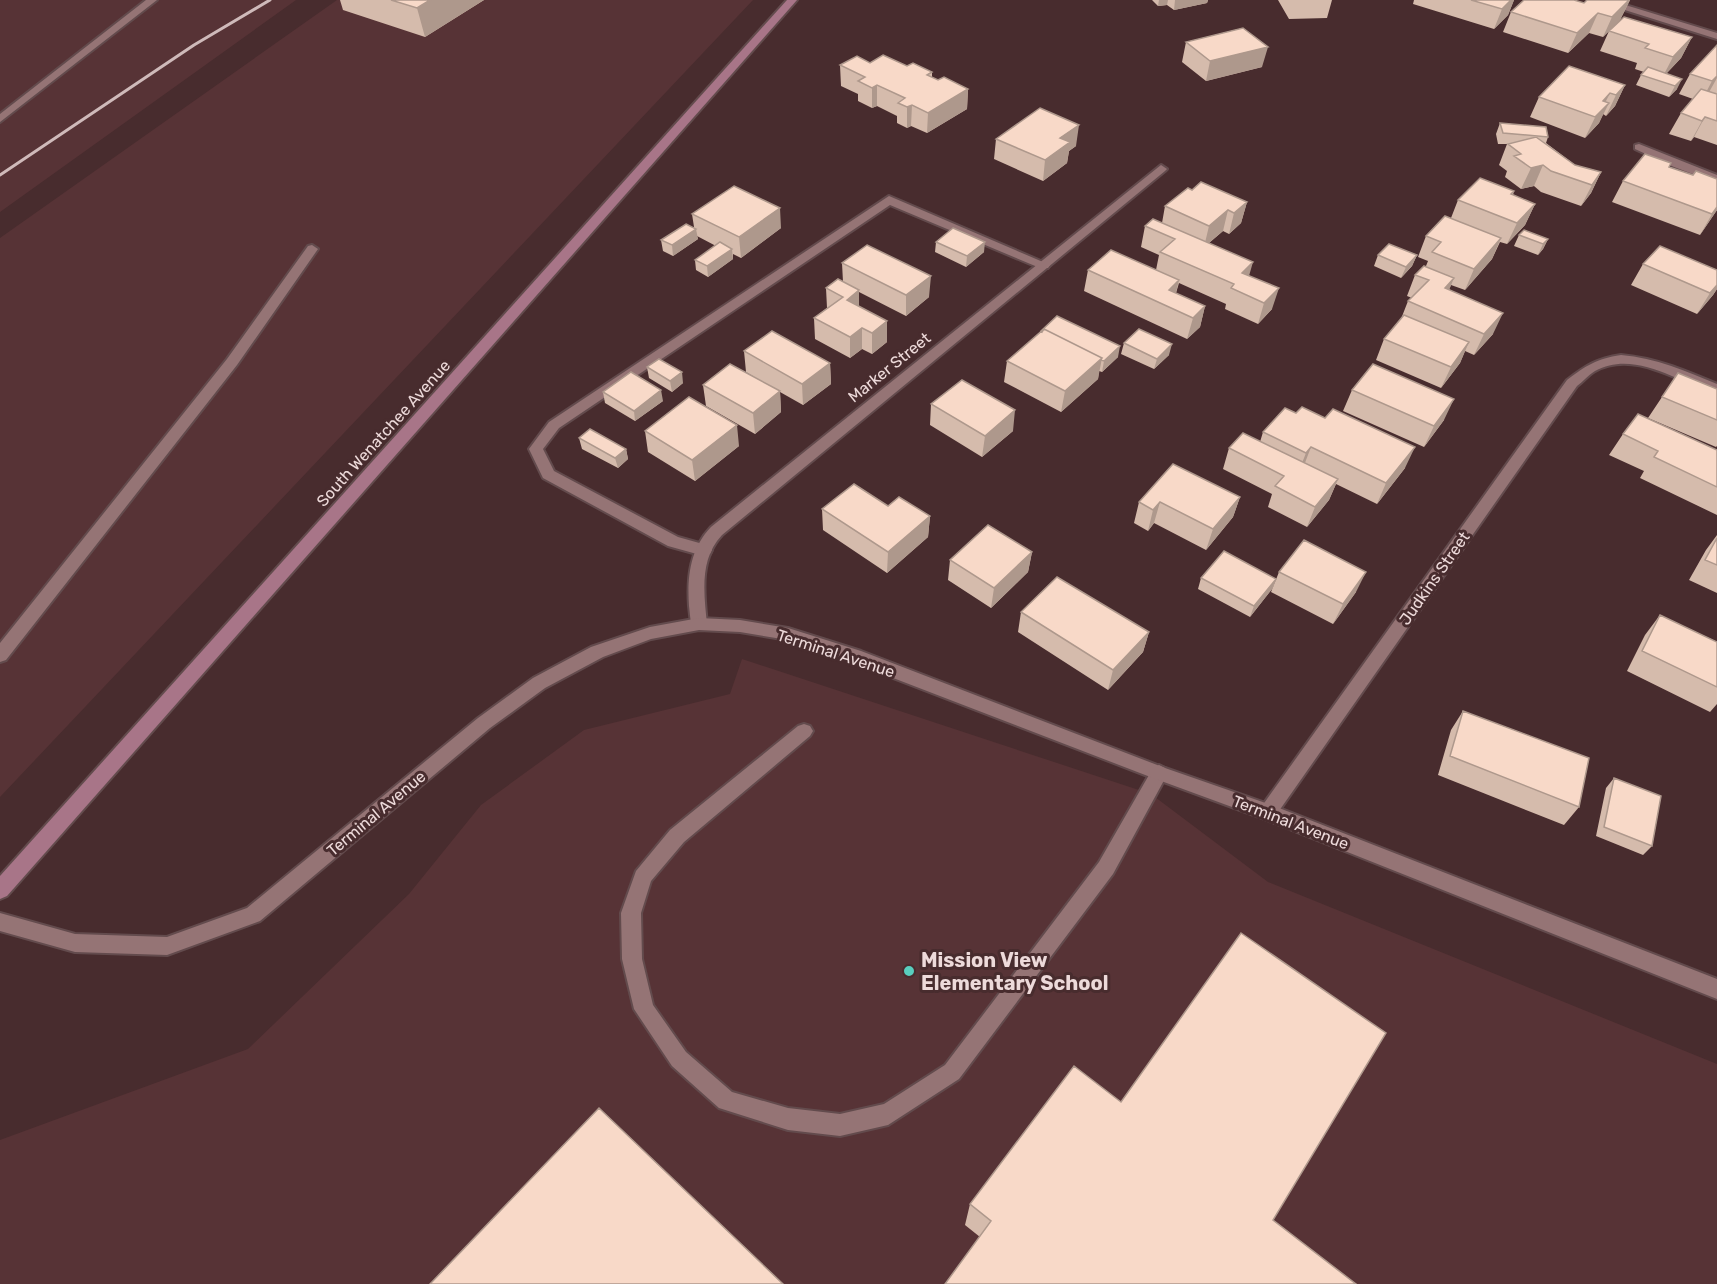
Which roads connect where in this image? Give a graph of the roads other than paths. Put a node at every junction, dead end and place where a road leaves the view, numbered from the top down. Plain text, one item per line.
1 (152, 0) edge
2 (792, 0) edge
3 (1598, 0) edge
4 (1717, 36) edge
5 (0, 119) edge
6 (1639, 147) dead end
7 (1161, 169) dead end
8 (1717, 179) edge
9 (312, 249) dead end
10 (1044, 265) junction
11 (1717, 389) edge
12 (704, 550) junction
13 (699, 624) junction
14 (0, 655) edge
15 (804, 731) dead end
16 (1160, 773) junction
17 (1268, 812) junction
18 (0, 890) edge
19 (0, 922) edge
20 (1717, 989) edge

1 - 5 street
2 - 18 main road, South Wenatchee Avenue
3 - 4 street
6 - 8 street
7 - 10 street, Marker Street
9 - 14 street
10 - 12 street, Marker Street
10 - 12 street
11 - 17 street, Judkins Street
12 - 13 street, Marker Street
13 - 16 street, Terminal Avenue
13 - 19 street, Terminal Avenue
15 - 16 street
16 - 17 street, Terminal Avenue
17 - 20 street, Terminal Avenue

